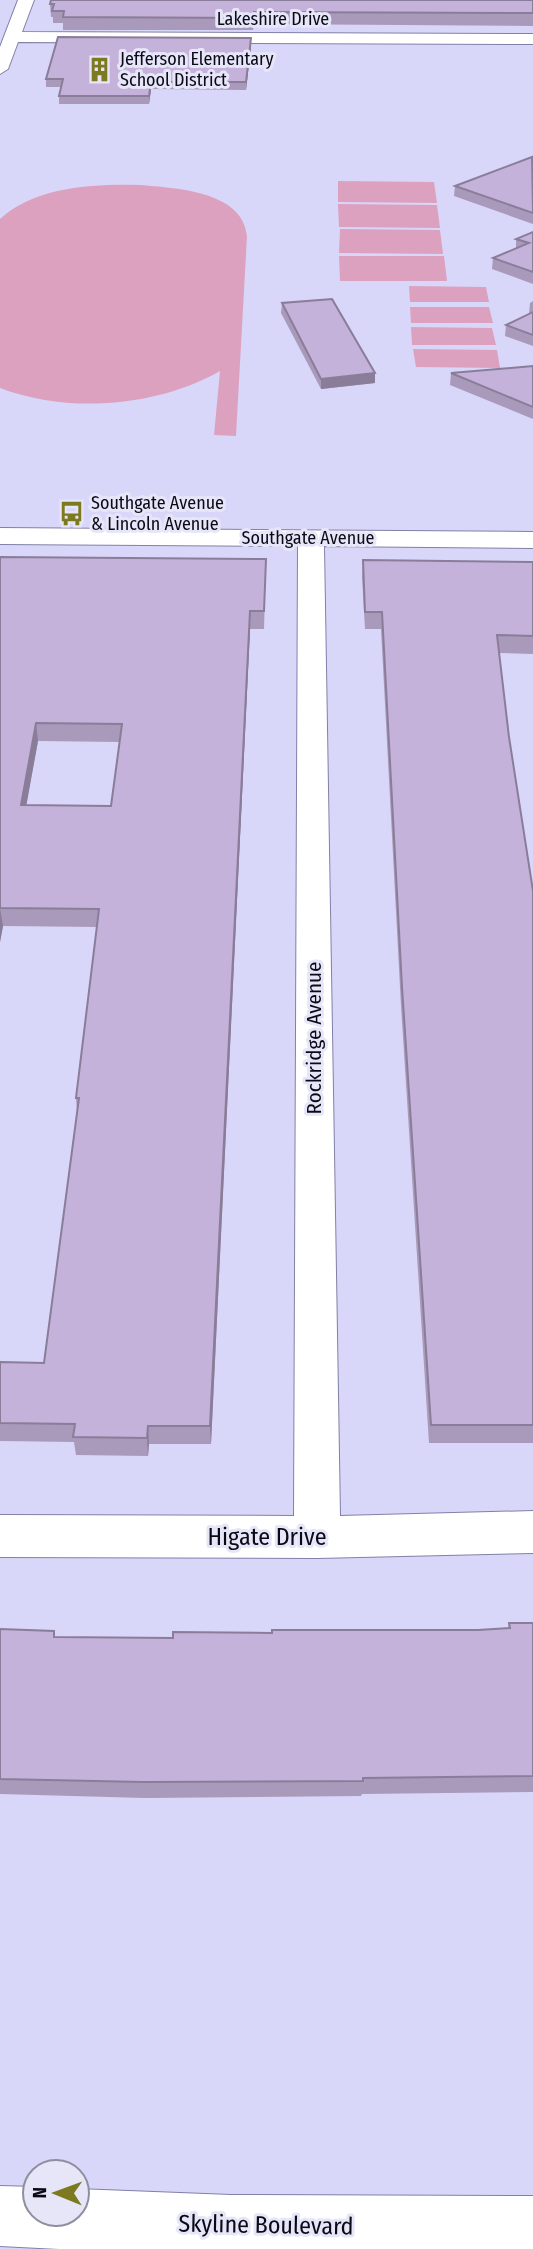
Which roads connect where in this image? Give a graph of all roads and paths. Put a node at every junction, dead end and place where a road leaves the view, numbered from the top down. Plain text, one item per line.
1 (26, 0) edge
2 (12, 37) junction
3 (533, 39) edge
4 (0, 69) edge
5 (0, 536) edge
6 (311, 538) junction
7 (533, 540) edge
8 (533, 1532) edge
9 (0, 1535) edge
10 (317, 1537) junction
11 (0, 2216) edge
12 (533, 2227) edge

1 - 2 street
2 - 3 street, Lakeshire Drive
2 - 4 street
5 - 6 street, Southgate Avenue
6 - 7 street, Southgate Avenue
6 - 10 street, Rockridge Avenue
8 - 10 street, Higate Drive
9 - 10 street, Higate Drive
11 - 12 street, Skyline Boulevard

